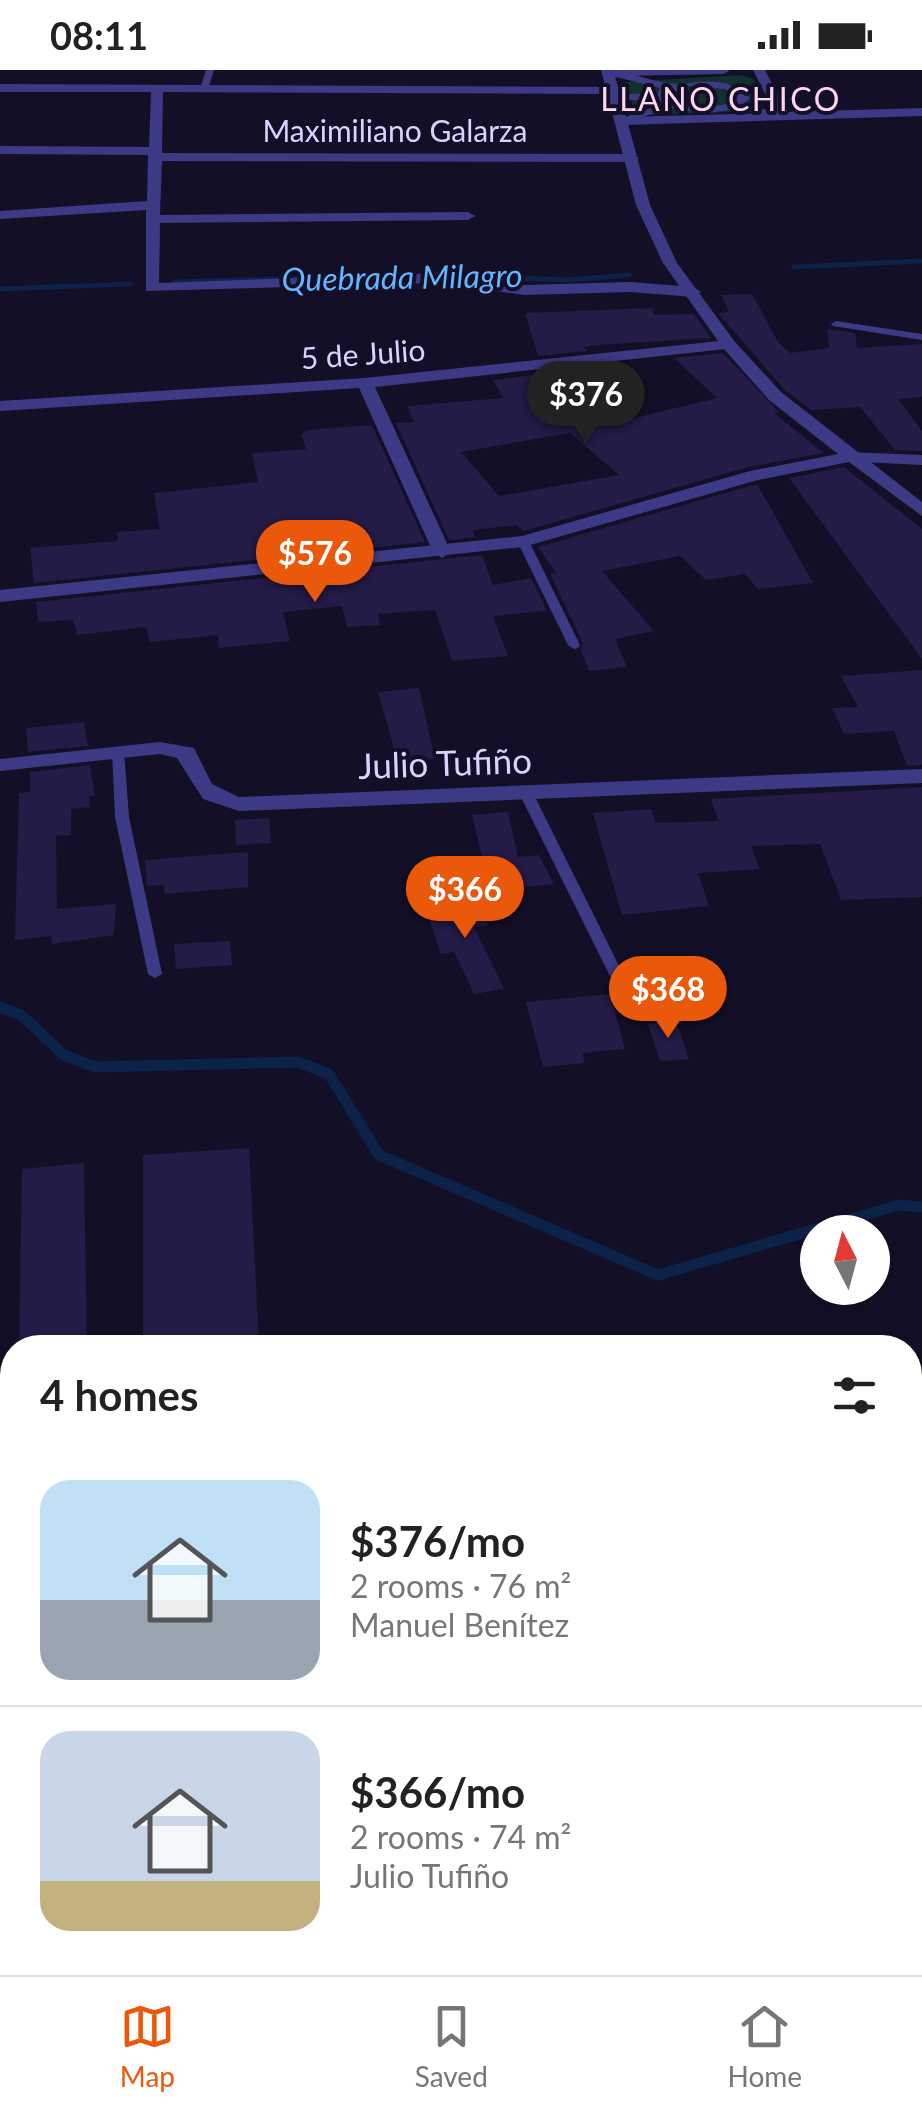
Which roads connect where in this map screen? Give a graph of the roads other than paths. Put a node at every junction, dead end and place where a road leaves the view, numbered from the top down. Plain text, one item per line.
1 (43, 70) edge
2 (210, 70) edge
3 (385, 70) edge
4 (724, 70) edge
5 (608, 71) edge
6 (760, 73) edge
7 (728, 86) junction
8 (0, 88) edge
9 (31, 88) junction
10 (157, 89) junction
11 (204, 89) junction
12 (378, 90) junction
13 (665, 91) junction
14 (614, 93) junction
15 (701, 95) edge
16 (772, 95) junction
17 (740, 100) junction
18 (673, 105) junction
19 (922, 112) edge
20 (783, 116) junction
21 (623, 122) junction
22 (0, 150) edge
23 (156, 154) junction
24 (632, 158) junction
25 (153, 212) junction
26 (0, 215) edge
27 (468, 216) dead end
28 (694, 292) junction
29 (836, 324) dead end
30 (922, 337) edge
31 (729, 345) junction
32 (365, 383) junction
33 (0, 406) edge
34 (849, 457) junction
35 (922, 460) edge
36 (922, 511) edge
37 (524, 541) junction
38 (442, 552) junction
39 (0, 596) edge
40 (574, 645) dead end
41 (118, 751) junction
42 (0, 765) edge
43 (922, 776) edge
44 (526, 793) junction
45 (156, 974) dead end
46 (626, 994) dead end

1 - 9 street
2 - 11 lane
3 - 12 street
4 - 15 street
5 - 13 street
5 - 14 street
5 - 15 street
6 - 7 street
6 - 16 street
7 - 15 street
7 - 17 street
8 - 9 street
9 - 10 street
10 - 11 street
10 - 23 street
11 - 12 street
12 - 14 street
13 - 14 street
13 - 15 street
13 - 18 street
14 - 21 street
15 - 17 street
15 - 18 street
15 - 18 street
15 - 20 street
15 - 21 street
16 - 17 street
16 - 20 street
17 - 20 street
18 - 21 street
19 - 20 street
21 - 24 street
22 - 23 street, Maximiliano Galarza
23 - 24 street, Maximiliano Galarza
23 - 25 street
24 - 28 street
25 - 26 street
25 - 27 street
25 - 28 street
28 - 31 street
29 - 30 lane
31 - 32 street, 5 de Julio
31 - 34 street
32 - 33 street, 5 de Julio
32 - 38 street
34 - 35 street
34 - 36 street
34 - 37 street
37 - 38 street
37 - 40 lane
38 - 39 street
41 - 42 street, Julio Tufiño
41 - 44 street, Julio Tufiño
41 - 45 lane
43 - 44 street, Julio Tufiño
44 - 46 lane

